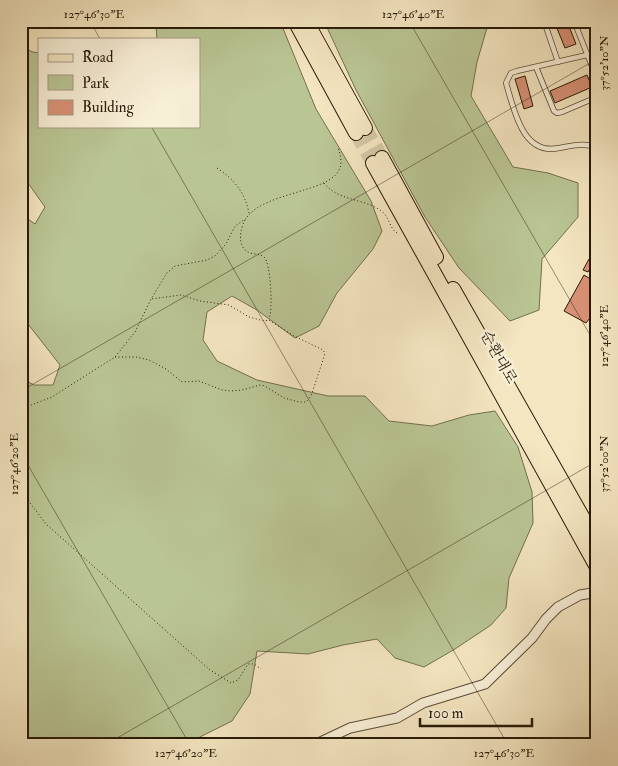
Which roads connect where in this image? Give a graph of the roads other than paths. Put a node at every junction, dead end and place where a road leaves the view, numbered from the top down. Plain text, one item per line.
1 (295, 21) edge
2 (306, 21) edge
3 (544, 21) edge
4 (574, 21) edge
5 (587, 55) junction
6 (558, 62) junction
7 (536, 66) junction
8 (597, 79) edge
9 (597, 97) edge
10 (597, 148) edge
11 (597, 269) edge
12 (597, 276) edge
13 (597, 543) edge
14 (597, 566) edge
15 (597, 590) edge
16 (314, 745) edge

1 - 2 main road
3 - 6 lane
4 - 5 lane
5 - 6 lane
5 - 8 lane
6 - 7 lane
7 - 9 lane
7 - 10 lane
11 - 12 lane
13 - 14 main road, 순환대로
15 - 16 street

